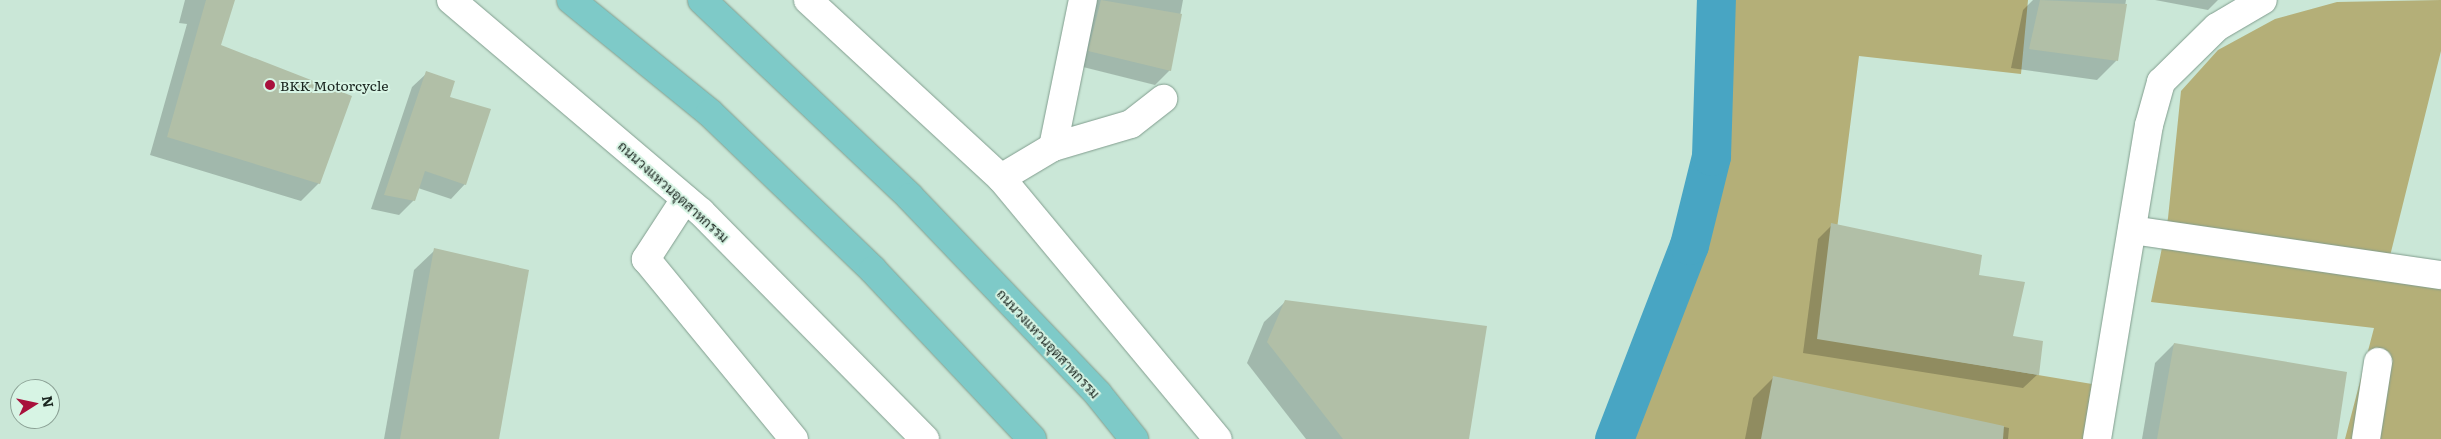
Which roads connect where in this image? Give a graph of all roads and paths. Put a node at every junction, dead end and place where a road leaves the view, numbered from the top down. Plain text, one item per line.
1 (452, 0) edge
2 (571, 0) edge
3 (702, 0) edge
4 (808, 0) edge
5 (1083, 0) edge
6 (2263, 0) edge
7 (1163, 99) dead end
8 (1053, 147) junction
9 (1001, 178) junction
10 (685, 198) junction
11 (2132, 230) junction
12 (2441, 275) edge
13 (2378, 362) dead end
14 (794, 439) edge
15 (924, 439) edge
16 (1032, 439) edge
17 (1134, 439) edge
18 (1218, 439) edge
19 (2097, 439) edge
20 (2366, 439) edge

1 - 10 street, ถนนวงแหวนอุตสาหกรรม
2 - 16 main road
3 - 17 main road, ถนนวงแหวนอุตสาหกรรม
4 - 9 street
5 - 8 street
6 - 11 street
7 - 8 street
8 - 9 street
9 - 18 street
10 - 14 street
10 - 15 street, ถนนวงแหวนอุตสาหกรรม
11 - 12 street
11 - 19 street
13 - 20 street

